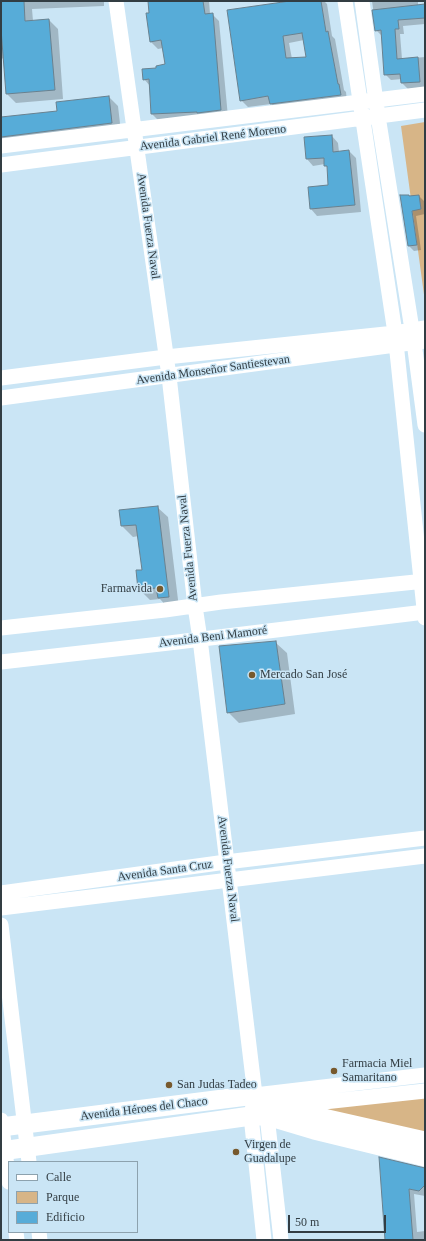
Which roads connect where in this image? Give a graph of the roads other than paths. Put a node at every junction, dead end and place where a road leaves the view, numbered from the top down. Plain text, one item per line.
1 (116, 1) edge
2 (345, 1) edge
3 (362, 1) edge
4 (425, 94) edge
5 (376, 100) junction
6 (360, 102) junction
7 (425, 110) edge
8 (378, 116) junction
9 (362, 118) junction
10 (134, 130) junction
11 (1, 146) edge
12 (137, 148) junction
13 (1, 165) edge
14 (419, 335) edge
15 (396, 339) junction
16 (166, 357) junction
17 (169, 376) junction
18 (1, 378) edge
19 (1, 398) edge
20 (425, 425) edge
21 (423, 581) edge
22 (195, 606) junction
23 (425, 614) edge
24 (1, 628) edge
25 (200, 639) junction
26 (1, 662) edge
27 (425, 838) edge
28 (425, 856) edge
29 (226, 862) junction
30 (229, 880) junction
31 (1, 893) edge
32 (1, 908) edge
33 (1, 925) edge
34 (425, 1075) edge
35 (425, 1091) edge
36 (255, 1095) junction
37 (284, 1107) junction
38 (259, 1116) junction
39 (24, 1124) junction
40 (1, 1125) edge
41 (425, 1141) edge
42 (3, 1151) edge
43 (28, 1155) edge
44 (425, 1158) edge
45 (8, 1177) edge
46 (264, 1240) edge
47 (282, 1240) edge

1 - 10 street, Avenida Fuerza Naval
2 - 6 street
3 - 5 street
4 - 5 street, Avenida Gabriel René Moreno
5 - 6 street, Avenida Gabriel René Moreno
5 - 8 street
6 - 9 street
6 - 10 street, Avenida Gabriel René Moreno
7 - 8 street, Avenida Gabriel René Moreno
8 - 9 street, Avenida Gabriel René Moreno
8 - 14 street
9 - 12 street, Avenida Gabriel René Moreno
9 - 15 street
10 - 11 street, Avenida Gabriel René Moreno
10 - 12 street, Avenida Fuerza Naval
12 - 13 street, Avenida Gabriel René Moreno
12 - 16 street, Avenida Fuerza Naval
14 - 15 street, Avenida Monseñor Santiestevan
14 - 20 street
15 - 16 street, Avenida Monseñor Santiestevan
15 - 17 street, Avenida Monseñor Santiestevan
15 - 21 street
16 - 17 street, Avenida Fuerza Naval
16 - 18 street, Avenida Monseñor Santiestevan
17 - 19 street, Avenida Monseñor Santiestevan
17 - 22 street, Avenida Fuerza Naval
21 - 22 street
21 - 23 street
22 - 24 street
22 - 25 street, Avenida Fuerza Naval
23 - 25 street, Avenida Beni Mamoré
25 - 26 street, Avenida Beni Mamoré
25 - 29 street, Avenida Fuerza Naval
27 - 29 street, Avenida Santa Cruz
28 - 30 street, Avenida Santa Cruz
29 - 30 street, Avenida Fuerza Naval
29 - 31 street, Avenida Santa Cruz
30 - 32 street, Avenida Santa Cruz
30 - 36 street, Avenida Fuerza Naval
33 - 39 street
34 - 36 street
35 - 37 street
36 - 37 main road, Avenida Héroes del Chaco
36 - 38 street, Avenida Fuerza Naval
36 - 39 main road, Avenida Héroes del Chaco
37 - 38 street
37 - 41 main road, Avenida Héroes del Chaco
38 - 43 main road, Avenida Héroes del Chaco
38 - 44 main road, Avenida Héroes del Chaco
38 - 46 street, Avenida Fuerza Naval
38 - 47 street, Avenida Fuerza Naval
39 - 40 main road, Avenida Héroes del Chaco
39 - 43 street
40 - 42 street
42 - 43 main road, Avenida Héroes del Chaco
42 - 45 street

